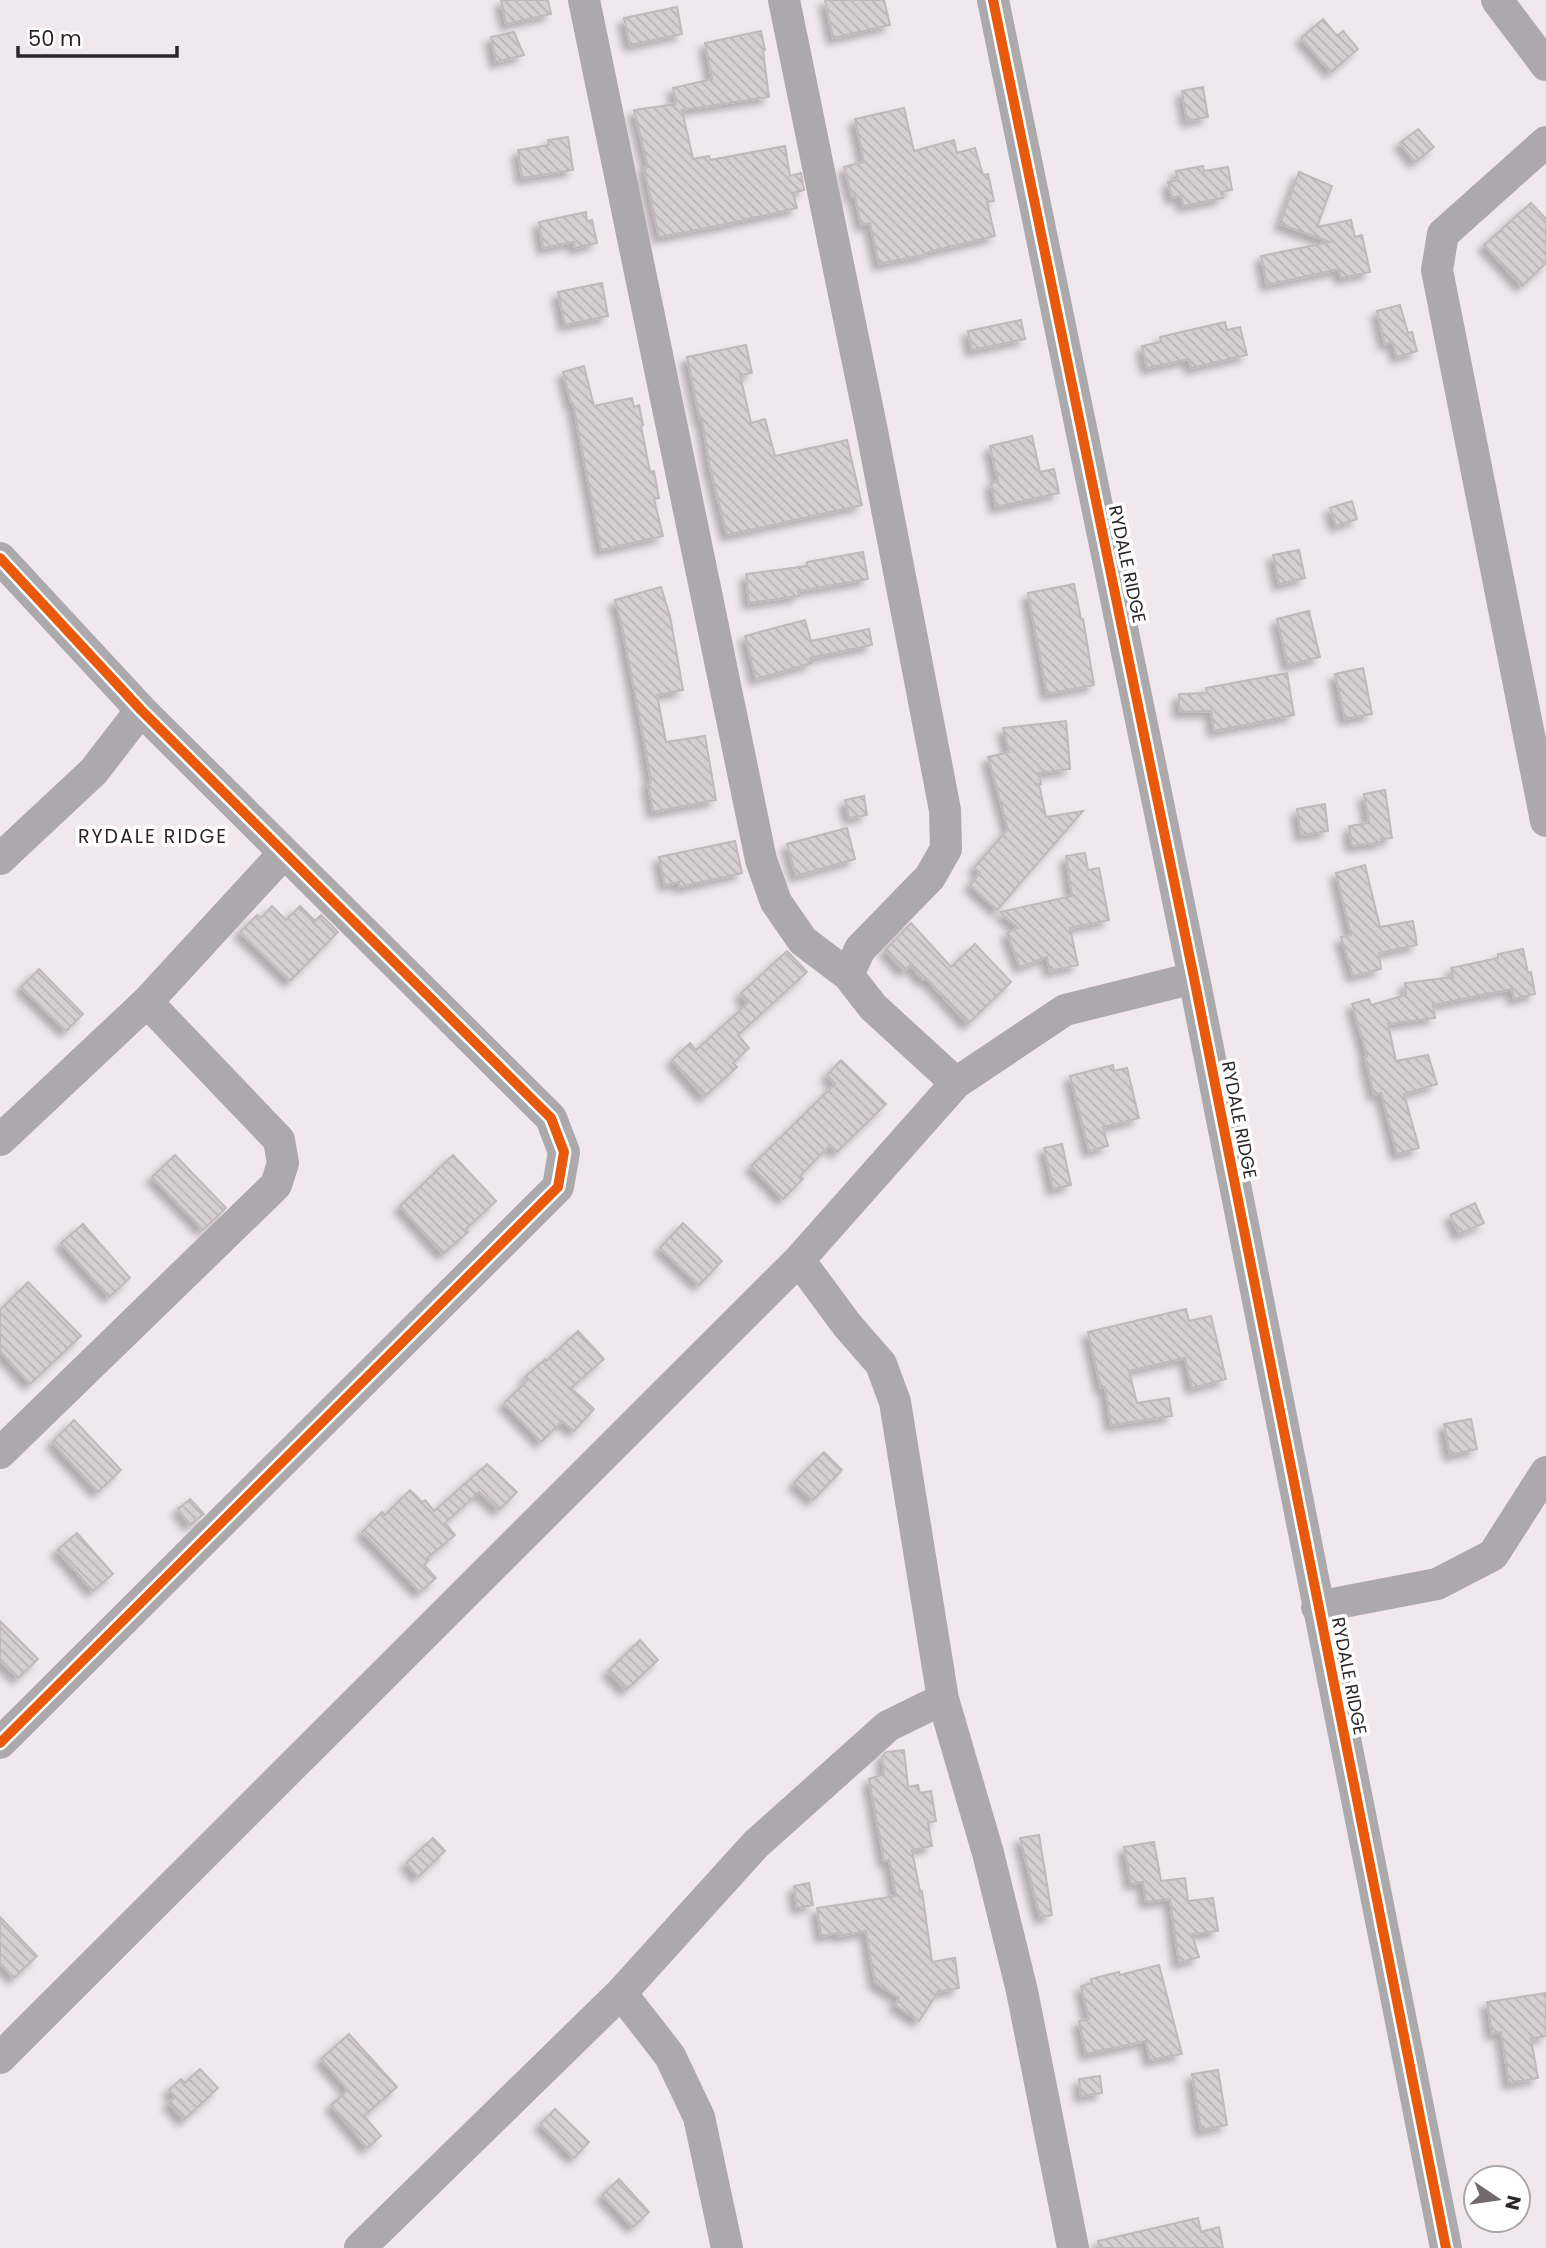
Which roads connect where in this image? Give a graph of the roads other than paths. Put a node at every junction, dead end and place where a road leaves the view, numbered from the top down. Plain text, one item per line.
1 (584, 0) edge
2 (784, 0) edge
3 (993, 0) edge
4 (1497, 0) edge
5 (1546, 65) edge
6 (1546, 142) edge
7 (0, 558) edge
8 (141, 710) junction
9 (1546, 821) edge
10 (284, 853) junction
11 (0, 858) edge
12 (848, 975) junction
13 (1194, 978) junction
14 (147, 1002) junction
15 (956, 1083) junction
16 (0, 1140) edge
17 (799, 1260) junction
18 (0, 1453) edge
19 (1546, 1472) edge
20 (1317, 1607) junction
21 (943, 1699) junction
22 (0, 1743) edge
23 (621, 1993) junction
24 (0, 2058) edge
25 (360, 2248) edge
26 (727, 2248) edge
27 (1073, 2248) edge
28 (1446, 2248) edge

1 - 12 street
2 - 12 street
3 - 13 street, RYDALE RIDGE
4 - 5 street
6 - 9 street
7 - 8 street
8 - 10 street
8 - 11 street
10 - 14 street
10 - 22 street
12 - 15 street
13 - 15 street
13 - 20 street, RYDALE RIDGE
14 - 16 street
14 - 18 street
15 - 17 street
17 - 21 street
17 - 24 street
19 - 20 street
20 - 28 street, RYDALE RIDGE
21 - 23 street
21 - 27 street
23 - 25 street
23 - 26 street

